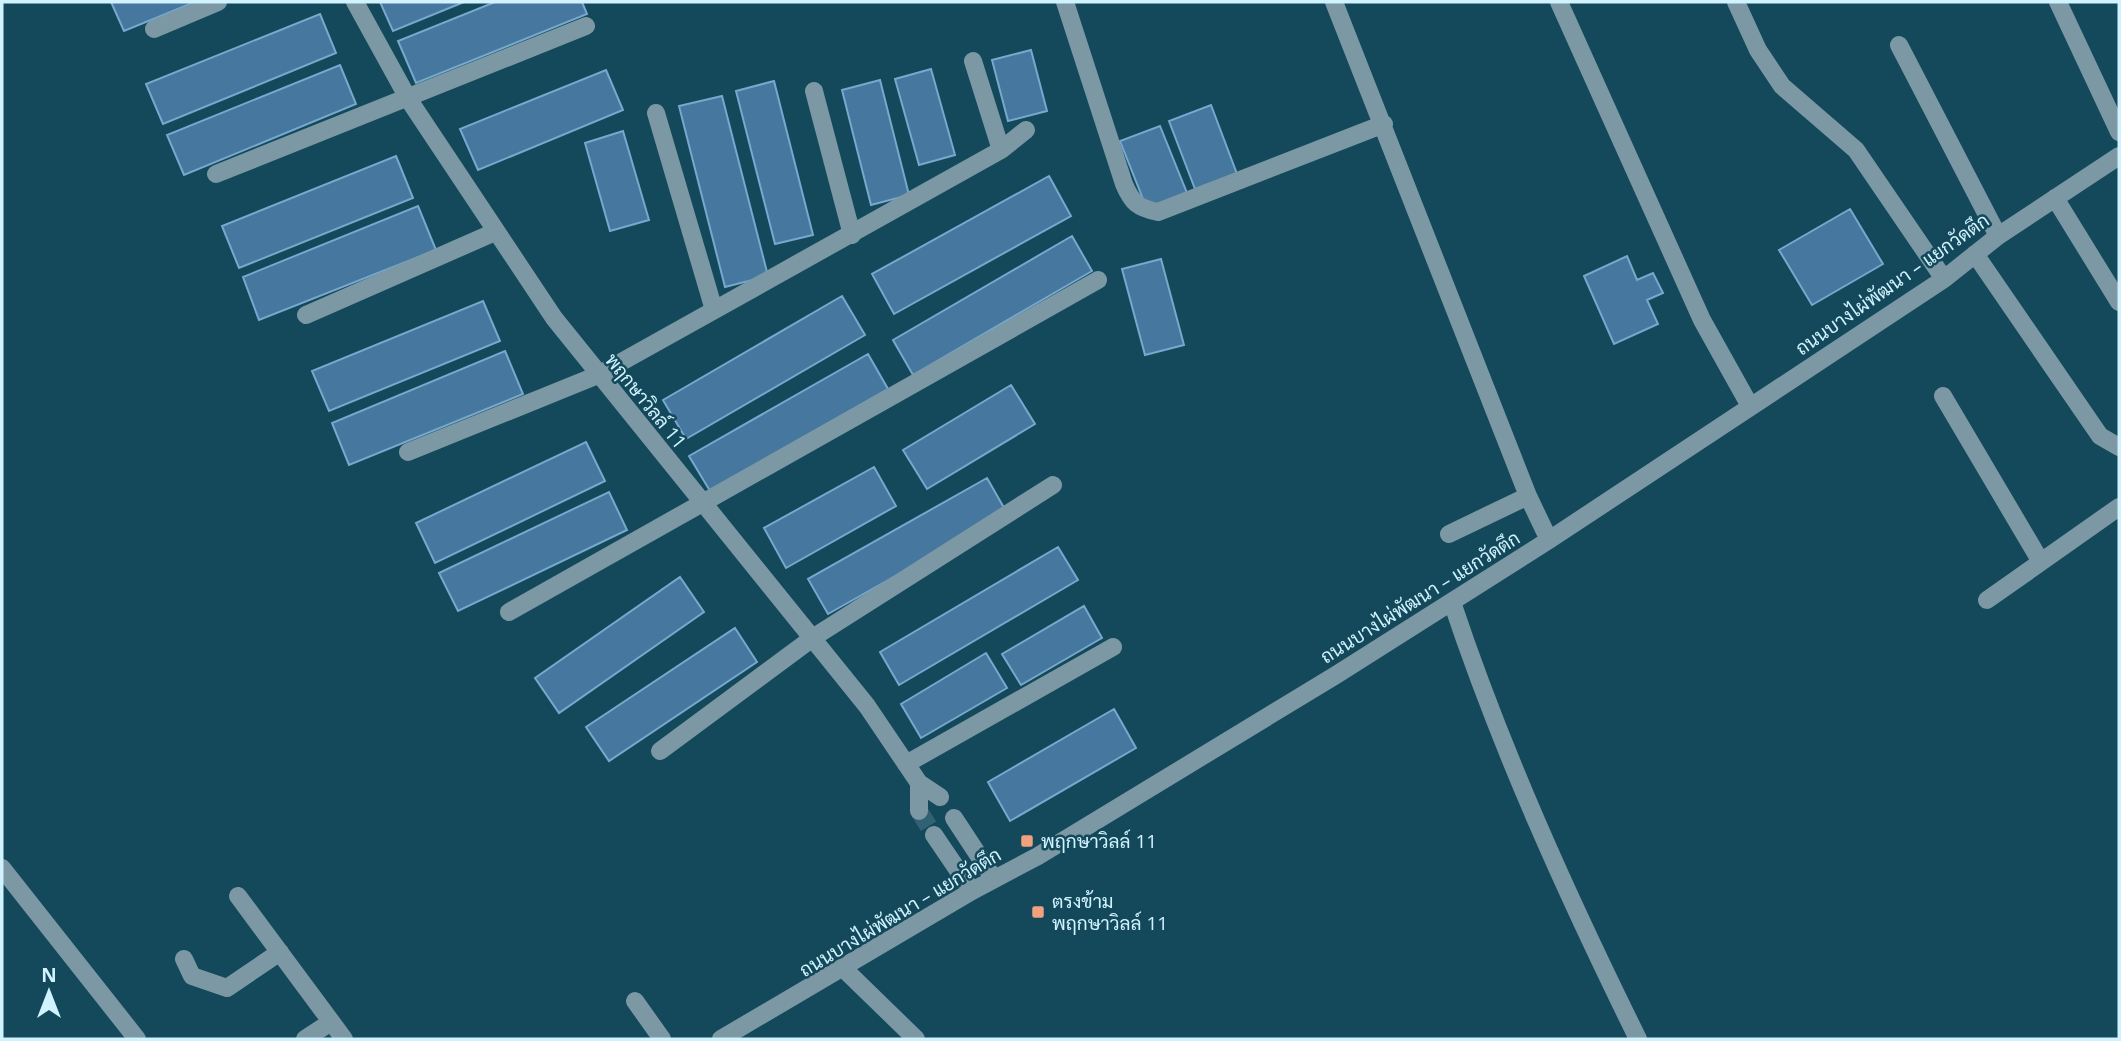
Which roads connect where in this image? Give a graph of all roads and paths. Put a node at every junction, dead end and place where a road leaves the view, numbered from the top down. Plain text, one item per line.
1 (218, 2) edge
2 (355, 2) edge
3 (1065, 2) edge
4 (1334, 2) edge
5 (1559, 2) edge
6 (1736, 2) edge
7 (2058, 2) edge
8 (586, 26) dead end
9 (154, 29) dead end
10 (1899, 45) dead end
11 (974, 61) dead end
12 (814, 91) dead end
13 (409, 100) junction
14 (656, 113) dead end
15 (1384, 124) junction
16 (1026, 130) dead end
17 (2119, 131) edge
18 (1001, 150) junction
19 (2119, 156) edge
20 (216, 174) dead end
21 (2055, 198) junction
22 (495, 232) junction
23 (852, 235) junction
24 (1998, 236) junction
25 (1975, 254) junction
26 (1944, 279) junction
27 (1098, 280) dead end
28 (2119, 302) edge
29 (714, 310) junction
30 (306, 315) dead end
31 (598, 375) junction
32 (1943, 397) dead end
33 (1750, 407) junction
34 (2119, 447) edge
35 (408, 452) dead end
36 (1053, 485) dead end
37 (1528, 496) junction
38 (701, 504) junction
39 (2119, 507) edge
40 (1449, 534) dead end
41 (1549, 540) junction
42 (2040, 562) junction
43 (1987, 600) dead end
44 (1452, 601) junction
45 (509, 612) dead end
46 (814, 636) junction
47 (1113, 647) dead end
48 (660, 751) dead end
49 (906, 764) junction
50 (919, 783) junction
51 (940, 797) dead end
52 (919, 811) tunnel mouth
53 (954, 818) dead end
54 (934, 835) tunnel mouth
55 (2, 868) edge
56 (994, 879) junction
57 (972, 891) junction
58 (238, 895) dead end
59 (280, 952) junction
60 (184, 959) dead end
61 (844, 970) junction
62 (635, 1001) dead end
63 (331, 1022) junction
64 (137, 1039) edge
65 (305, 1039) edge
66 (344, 1039) edge
67 (662, 1039) edge
68 (722, 1039) edge
69 (916, 1039) edge
70 (1639, 1039) edge

1 - 9 street
2 - 13 street, พฤกษาวิลล์ 11
3 - 15 street
4 - 15 street
5 - 33 street
6 - 26 street
7 - 17 street
8 - 13 street
10 - 24 street
11 - 18 street
12 - 23 street
13 - 20 street
13 - 22 street, พฤกษาวิลล์ 11
14 - 29 street
15 - 37 street
16 - 18 street
18 - 23 street
19 - 21 street, ถนนบางไผ่พัฒนา – แยกวัดตึก
21 - 24 street, ถนนบางไผ่พัฒนา – แยกวัดตึก
21 - 28 street
22 - 30 street
22 - 31 street, พฤกษาวิลล์ 11
23 - 29 street
24 - 25 street, ถนนบางไผ่พัฒนา – แยกวัดตึก
25 - 26 street, ถนนบางไผ่พัฒนา – แยกวัดตึก
25 - 34 street
26 - 33 street, ถนนบางไผ่พัฒนา – แยกวัดตึก
27 - 38 street
29 - 31 street
31 - 35 street
31 - 38 street, พฤกษาวิลล์ 11
32 - 42 street
33 - 41 street, ถนนบางไผ่พัฒนา – แยกวัดตึก
36 - 46 street
37 - 40 street
37 - 41 street
38 - 45 street
38 - 46 street, พฤกษาวิลล์ 11
39 - 42 street
41 - 44 street, ถนนบางไผ่พัฒนา – แยกวัดตึก
42 - 43 street
44 - 56 street, ถนนบางไผ่พัฒนา – แยกวัดตึก
44 - 70 street
46 - 48 street
46 - 49 street, พฤกษาวิลล์ 11
47 - 49 street
49 - 50 street, พฤกษาวิลล์ 11
50 - 51 street
50 - 52 street
53 - 56 street
54 - 57 street
55 - 64 street
56 - 57 street, ถนนบางไผ่พัฒนา – แยกวัดตึก
57 - 61 street, ถนนบางไผ่พัฒนา – แยกวัดตึก
58 - 59 street
59 - 60 street
59 - 63 street
61 - 68 street, ถนนบางไผ่พัฒนา – แยกวัดตึก
61 - 69 street
62 - 67 street
63 - 65 street
63 - 66 street

